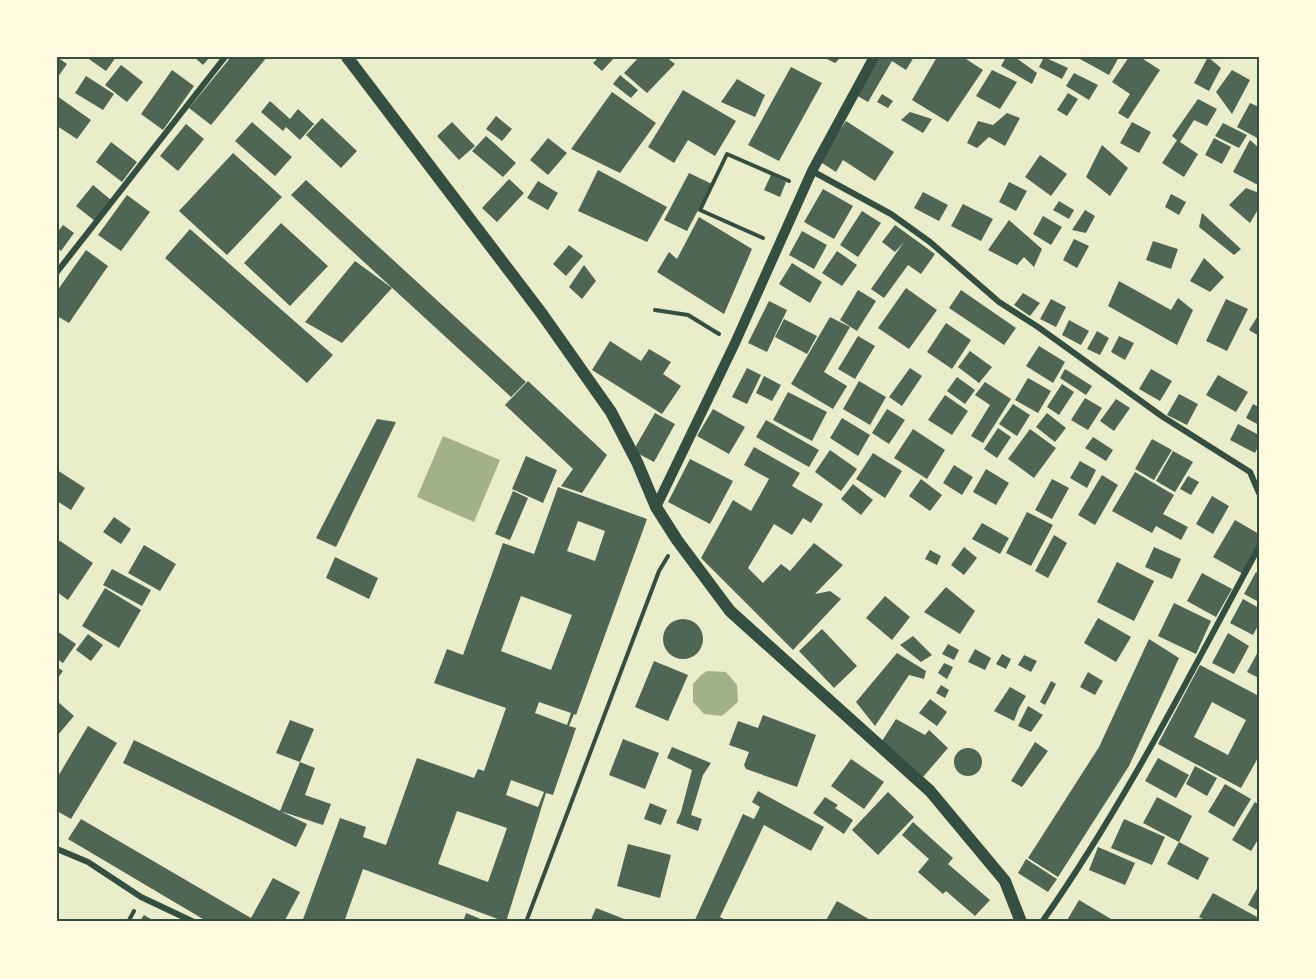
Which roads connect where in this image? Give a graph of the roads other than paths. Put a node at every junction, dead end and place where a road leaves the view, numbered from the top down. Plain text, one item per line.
1 (225, 57) edge
2 (347, 57) edge
3 (874, 57) edge
4 (812, 171) junction
5 (57, 272) edge
6 (1259, 494) edge
7 (656, 507) junction
8 (1259, 547) edge
9 (57, 849) edge
10 (194, 922) edge
11 (1021, 922) edge
12 (1042, 922) edge

1 - 5 street
2 - 7 main road
3 - 4 street
4 - 6 street
4 - 7 street
7 - 11 main road
8 - 12 street
9 - 10 street

